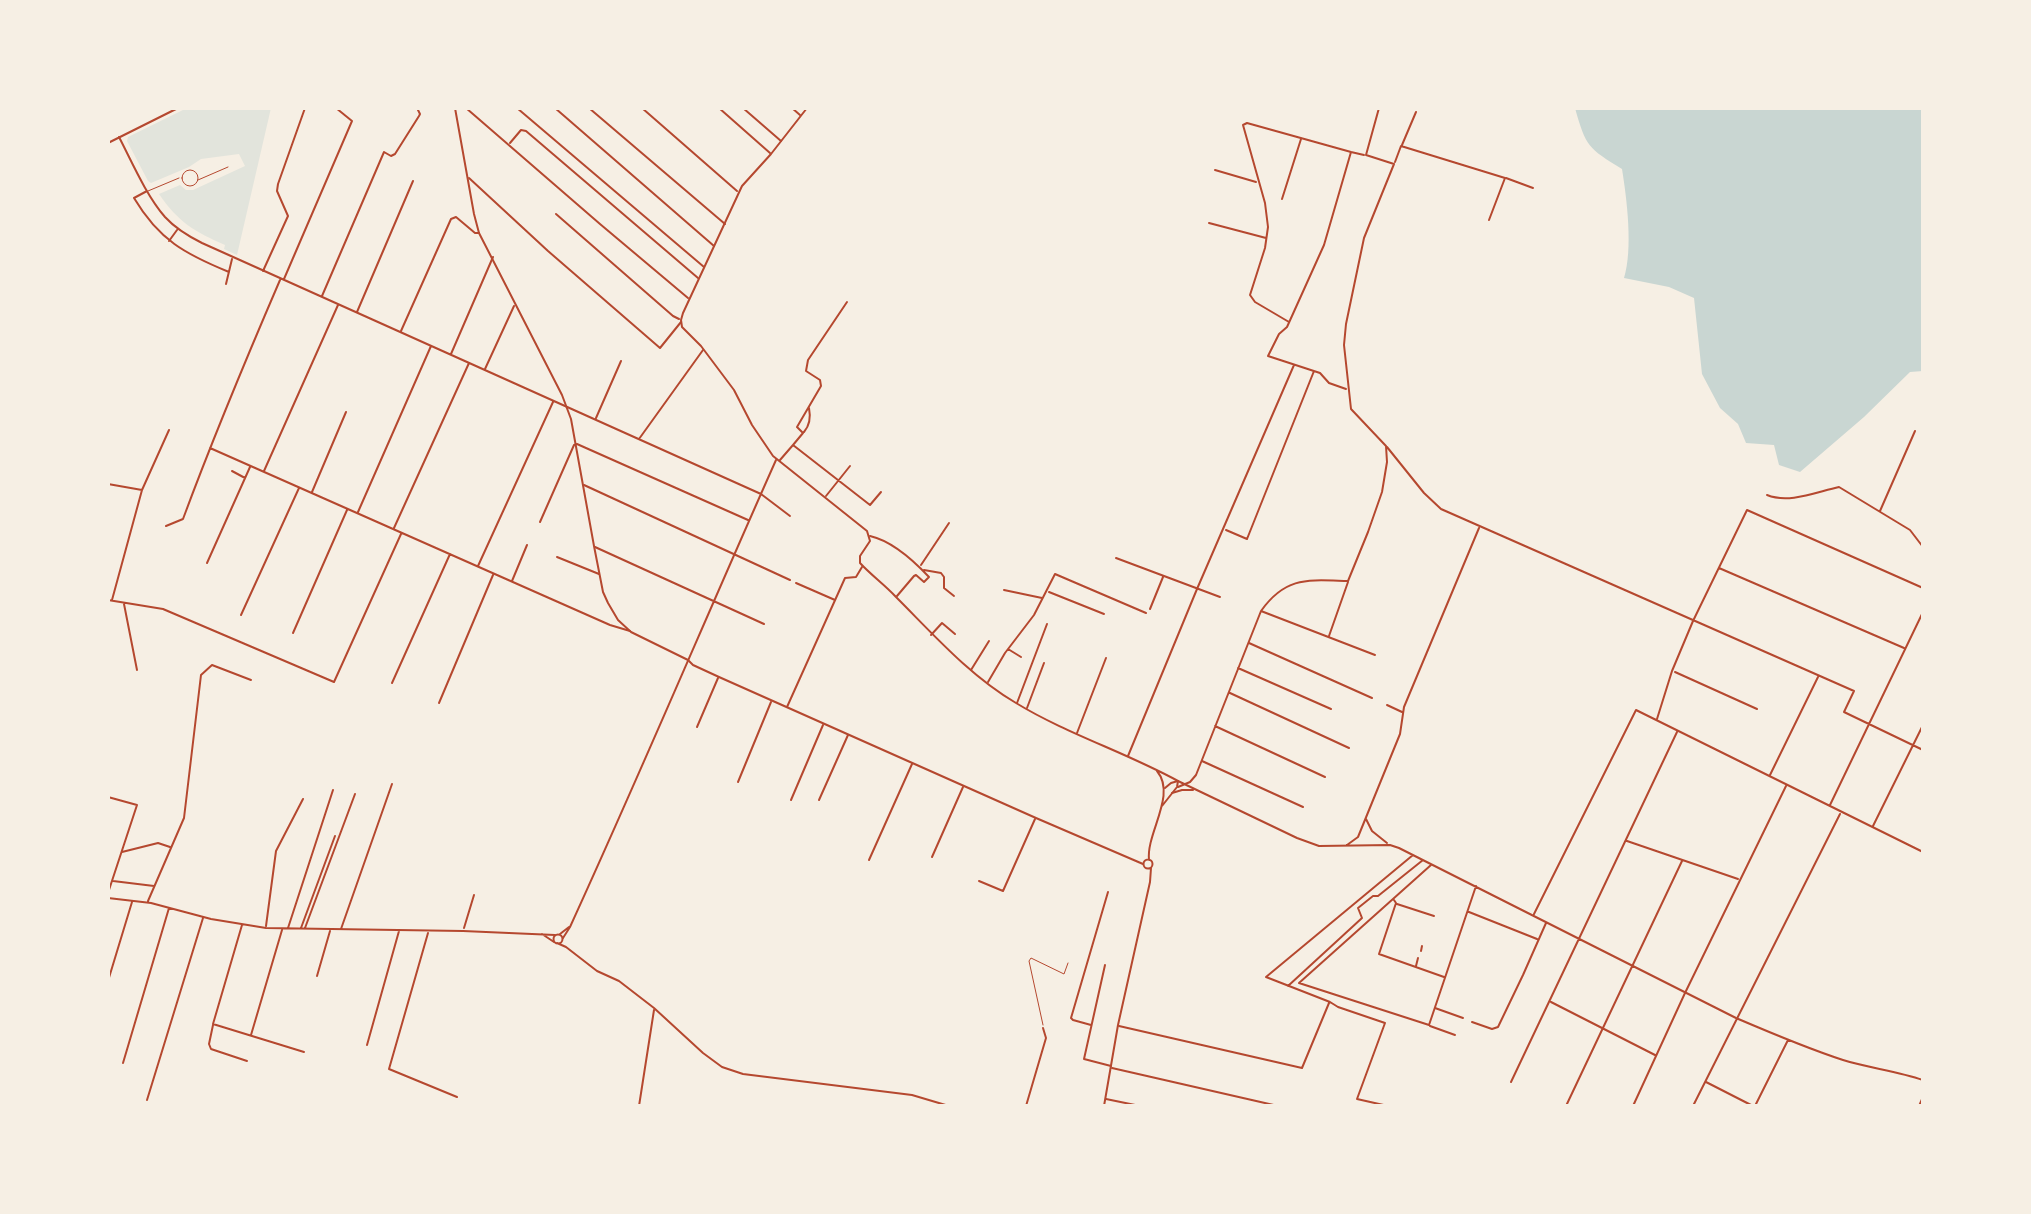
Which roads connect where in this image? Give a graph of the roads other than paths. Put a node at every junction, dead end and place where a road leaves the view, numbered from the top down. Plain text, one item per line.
1 (178, 108) edge
2 (305, 108) edge
3 (336, 108) edge
4 (395, 108) edge
5 (405, 108) edge
6 (417, 108) edge
7 (455, 108) edge
8 (466, 108) edge
9 (517, 108) edge
10 (555, 108) edge
11 (589, 108) edge
12 (642, 108) edge
13 (719, 108) edge
14 (743, 108) edge
15 (792, 108) edge
16 (807, 108) edge
17 (1379, 108) edge
18 (1416, 112) dead end
19 (801, 116) junction
20 (119, 137) junction
21 (1301, 139) junction
22 (781, 141) junction
23 (108, 143) edge
24 (509, 144) junction
25 (1401, 146) junction
26 (1351, 152) junction
27 (771, 154) junction
28 (1366, 155) junction
29 (1394, 164) junction
30 (228, 167) dead end
31 (1215, 170) dead end
32 (468, 177) junction
33 (1505, 178) junction
34 (182, 179) junction
35 (198, 180) junction
36 (413, 181) dead end
37 (1259, 183) junction
38 (1533, 188) dead end
39 (148, 191) junction
40 (739, 193) junction
41 (1282, 199) dead end
42 (556, 214) dead end
43 (1489, 220) dead end
44 (1209, 223) dead end
45 (725, 224) junction
46 (178, 229) junction
47 (479, 233) junction
48 (1267, 238) junction
49 (168, 241) junction
50 (714, 246) junction
51 (493, 257) junction
52 (232, 258) junction
53 (704, 267) junction
54 (229, 272) junction
55 (262, 272) junction
56 (700, 279) junction
57 (282, 280) junction
58 (226, 284) dead end
59 (321, 297) junction
60 (689, 299) junction
61 (847, 302) dead end
62 (338, 304) junction
63 (515, 305) junction
64 (357, 313) junction
65 (681, 321) junction
66 (1289, 322) junction
67 (401, 333) junction
68 (431, 346) junction
69 (703, 349) junction
70 (450, 355) junction
71 (621, 361) dead end
72 (469, 363) junction
73 (1294, 365) junction
74 (484, 370) junction
75 (1314, 371) junction
76 (1347, 389) junction
77 (554, 401) junction
78 (809, 406) junction
79 (567, 407) junction
80 (346, 412) dead end
81 (596, 420) junction
82 (169, 430) dead end
83 (1915, 431) dead end
84 (803, 433) junction
85 (639, 439) junction
86 (577, 444) junction
87 (793, 445) junction
88 (1386, 446) junction
89 (210, 448) junction
90 (778, 460) junction
91 (251, 466) junction
92 (850, 466) dead end
93 (232, 471) dead end
94 (264, 471) junction
95 (246, 478) junction
96 (839, 480) junction
97 (108, 484) edge
98 (583, 484) junction
99 (299, 487) junction
100 (142, 490) junction
101 (312, 492) junction
102 (881, 492) dead end
103 (761, 494) junction
104 (1767, 495) dead end
105 (825, 497) junction
106 (347, 509) junction
107 (1880, 512) junction
108 (357, 513) junction
109 (790, 516) dead end
110 (749, 521) junction
111 (540, 522) dead end
112 (949, 523) dead end
113 (166, 526) dead end
114 (1480, 527) junction
115 (394, 529) junction
116 (1224, 529) junction
117 (401, 533) junction
118 (870, 536) junction
119 (527, 545) dead end
120 (594, 546) junction
121 (1923, 547) edge
122 (450, 554) junction
123 (734, 554) junction
124 (557, 557) dead end
125 (1116, 558) dead end
126 (207, 563) dead end
127 (478, 566) junction
128 (863, 566) junction
129 (922, 568) junction
130 (1718, 568) junction
131 (494, 574) junction
132 (600, 575) junction
133 (1163, 576) junction
134 (790, 580) dead end
135 (1348, 581) junction
136 (512, 582) junction
137 (796, 583) dead end
138 (1923, 588) edge
139 (1197, 589) junction
140 (1004, 590) dead end
141 (1047, 591) junction
142 (954, 596) dead end
143 (896, 597) junction
144 (1220, 597) dead end
145 (1043, 598) junction
146 (835, 600) junction
147 (110, 601) edge
148 (713, 601) junction
149 (124, 603) junction
150 (1150, 609) dead end
151 (1261, 611) junction
152 (1923, 612) edge
153 (1146, 613) dead end
154 (1104, 614) dead end
155 (241, 615) dead end
156 (1693, 621) junction
157 (764, 624) dead end
158 (1047, 624) dead end
159 (631, 632) junction
160 (293, 633) dead end
161 (955, 634) dead end
162 (931, 635) junction
163 (1329, 637) junction
164 (989, 641) dead end
165 (1248, 643) junction
166 (1008, 649) junction
167 (1905, 649) junction
168 (1375, 655) dead end
169 (1021, 657) dead end
170 (1106, 658) dead end
171 (688, 660) junction
172 (1044, 663) dead end
173 (1238, 668) junction
174 (137, 670) dead end
175 (971, 670) junction
176 (1672, 671) junction
177 (1818, 676) junction
178 (719, 677) junction
179 (251, 680) dead end
180 (392, 683) dead end
181 (988, 683) junction
182 (1228, 692) junction
183 (1372, 698) dead end
184 (772, 701) junction
185 (439, 703) dead end
186 (1017, 704) junction
187 (1387, 705) dead end
188 (787, 707) junction
189 (1026, 709) junction
190 (1331, 709) dead end
191 (1757, 709) dead end
192 (1403, 712) junction
193 (1656, 720) junction
194 (824, 724) junction
195 (1869, 724) junction
196 (1923, 725) edge
197 (1215, 726) junction
198 (697, 727) dead end
199 (1678, 731) junction
200 (1077, 733) junction
201 (848, 734) junction
202 (1913, 745) junction
203 (1349, 748) dead end
204 (1923, 750) edge
205 (1128, 756) junction
206 (1202, 761) junction
207 (913, 763) junction
208 (1153, 768) junction
209 (1769, 776) junction
210 (1325, 777) dead end
211 (1178, 781) junction
212 (738, 782) dead end
213 (392, 784) dead end
214 (1183, 784) junction
215 (1786, 785) junction
216 (963, 786) junction
217 (1177, 787) junction
218 (1164, 789) junction
219 (333, 790) dead end
220 (1194, 790) junction
221 (1171, 793) junction
222 (355, 794) dead end
223 (108, 797) edge
224 (303, 799) dead end
225 (791, 800) dead end
226 (819, 800) dead end
227 (1162, 806) junction
228 (1829, 806) junction
229 (1303, 807) dead end
230 (1841, 811) junction
231 (1366, 817) junction
232 (1036, 818) junction
233 (1873, 827) junction
234 (1372, 831) junction
235 (335, 836) dead end
236 (1358, 837) junction
237 (1626, 840) junction
238 (1373, 842) junction
239 (1390, 845) junction
240 (1923, 845) edge
241 (1346, 846) junction
242 (1360, 846) junction
243 (171, 847) junction
244 (1922, 851) edge
245 (121, 853) junction
246 (1414, 855) junction
247 (932, 857) dead end
248 (869, 860) dead end
249 (1149, 860) junction
250 (1424, 860) junction
251 (1682, 861) junction
252 (1143, 864) junction
253 (1432, 864) junction
254 (1151, 868) junction
255 (1740, 880) junction
256 (112, 881) junction
257 (979, 881) dead end
258 (155, 886) junction
259 (1476, 886) junction
260 (1108, 892) dead end
261 (108, 893) edge
262 (474, 895) dead end
263 (108, 898) edge
264 (1393, 899) junction
265 (133, 901) junction
266 (148, 902) junction
267 (1396, 903) junction
268 (169, 908) junction
269 (1468, 911) junction
270 (1533, 915) junction
271 (1434, 916) dead end
272 (203, 918) junction
273 (1546, 922) junction
274 (243, 925) junction
275 (570, 927) junction
276 (266, 928) junction
277 (282, 929) junction
278 (287, 929) junction
279 (303, 929) junction
280 (330, 929) junction
281 (341, 929) junction
282 (399, 931) junction
283 (429, 931) junction
284 (463, 931) junction
285 (541, 933) junction
286 (558, 934) junction
287 (563, 939) junction
288 (1538, 939) junction
289 (1579, 939) junction
290 (556, 943) junction
291 (566, 947) junction
292 (1418, 958) dead end
293 (1068, 963) dead end
294 (1105, 965) dead end
295 (1633, 966) junction
296 (1415, 967) junction
297 (317, 976) dead end
298 (1445, 977) junction
299 (108, 981) edge
300 (1287, 987) junction
301 (1685, 993) junction
302 (1550, 1001) junction
303 (1330, 1002) junction
304 (654, 1008) junction
305 (1435, 1008) junction
306 (1463, 1018) dead end
307 (1736, 1018) junction
308 (1472, 1022) dead end
309 (213, 1024) junction
310 (1091, 1025) junction
311 (1118, 1025) junction
312 (1429, 1025) junction
313 (1043, 1028) joint
314 (1603, 1029) junction
315 (1455, 1035) dead end
316 (251, 1036) junction
317 (1788, 1040) junction
318 (367, 1045) dead end
319 (304, 1052) dead end
320 (1656, 1056) junction
321 (247, 1061) dead end
322 (123, 1063) dead end
323 (1112, 1067) junction
324 (1923, 1080) edge
325 (1511, 1082) dead end
326 (1705, 1082) junction
327 (457, 1097) dead end
328 (1923, 1097) edge
329 (1106, 1098) junction
330 (147, 1100) dead end
331 (639, 1106) edge
332 (949, 1106) edge
333 (1026, 1106) edge
334 (1104, 1106) edge
335 (1140, 1106) edge
336 (1278, 1106) edge
337 (1388, 1106) edge
338 (1566, 1106) edge
339 (1633, 1106) edge
340 (1693, 1106) edge
341 (1754, 1106) edge
342 (1919, 1106) edge

1 - 20 street
2 - 55 street
3 - 57 street
4 - 5 street
6 - 59 street
7 - 32 street
8 - 24 street
9 - 53 street
10 - 50 street
11 - 45 street
12 - 40 street
13 - 27 street
14 - 22 street
15 - 19 street
16 - 19 street
17 - 28 street
18 - 25 street
19 - 22 street
20 - 23 street
20 - 39 street
21 - 26 street
21 - 37 street
21 - 41 street
22 - 27 street
24 - 56 street
24 - 60 street
25 - 29 street
25 - 33 street
26 - 28 street
26 - 66 street
27 - 40 street
28 - 29 street
29 - 76 street
30 - 35 lane
31 - 37 street
32 - 47 street
32 - 65 street
33 - 38 street
33 - 43 street
34 - 35 lane
34 - 35 lane
34 - 39 lane
36 - 64 street
37 - 48 street
39 - 46 street
39 - 49 street
40 - 45 street
42 - 65 street
44 - 48 street
45 - 50 street
46 - 49 street
46 - 52 street
47 - 51 street
47 - 67 street
48 - 66 street
49 - 54 street
50 - 53 street
51 - 63 street
51 - 70 street
52 - 54 street
52 - 55 street
53 - 56 street
54 - 58 street
55 - 57 street
56 - 60 street
57 - 59 street
57 - 89 street
59 - 62 street
60 - 65 street
61 - 78 street
62 - 64 street
62 - 94 street
63 - 74 street
63 - 79 street
64 - 67 street
65 - 69 street
66 - 73 street
67 - 68 street
68 - 70 street
68 - 108 street
69 - 85 street
69 - 90 street
70 - 72 street
71 - 81 street
72 - 74 street
72 - 115 street
73 - 75 street
73 - 116 street
74 - 77 street
75 - 76 street
75 - 116 street
76 - 88 street
77 - 79 street
77 - 127 street
78 - 84 street
78 - 84 street
79 - 81 street
79 - 86 street
80 - 101 street
81 - 85 street
82 - 100 street
83 - 107 street
84 - 87 street
85 - 103 street
86 - 98 street
86 - 110 street
86 - 111 street
87 - 90 street
87 - 96 street
88 - 114 street
88 - 135 street
89 - 91 street
89 - 113 street
90 - 103 street
90 - 105 street
91 - 94 street
91 - 95 street
92 - 96 street
93 - 95 street
94 - 99 street
95 - 126 street
96 - 102 street
96 - 105 street
97 - 100 street
98 - 120 street
98 - 123 street
99 - 101 street
99 - 155 street
100 - 147 street
101 - 106 street
103 - 109 street
103 - 110 street
104 - 107 street
105 - 118 street
106 - 108 street
106 - 160 street
107 - 121 street
108 - 115 street
110 - 123 street
112 - 129 street
114 - 156 street
114 - 192 street
115 - 117 street
116 - 139 street
117 - 122 street
117 - 149 street
118 - 128 street
118 - 129 street
119 - 136 street
120 - 132 street
120 - 148 street
122 - 127 street
122 - 180 street
123 - 134 street
123 - 148 street
124 - 132 street
125 - 133 street
127 - 131 street
128 - 143 street
128 - 146 street
129 - 142 street
129 - 143 street
130 - 138 street
130 - 156 street
130 - 167 street
131 - 136 street
131 - 185 street
132 - 159 street
133 - 139 street
133 - 150 street
135 - 151 street
135 - 163 street
136 - 159 street
137 - 146 street
139 - 144 street
139 - 205 street
140 - 145 street
141 - 145 street
141 - 153 street
141 - 154 street
143 - 162 street
145 - 166 street
146 - 188 street
147 - 149 street
148 - 157 street
148 - 171 street
149 - 174 street
151 - 163 street
151 - 165 street
152 - 167 street
156 - 176 street
156 - 177 street
158 - 186 street
159 - 171 street
161 - 162 street
162 - 175 street
163 - 168 street
164 - 175 street
165 - 173 street
165 - 183 street
166 - 169 street
166 - 181 street
167 - 195 street
170 - 200 street
171 - 178 street
171 - 275 street
172 - 189 street
173 - 182 street
173 - 190 street
175 - 181 street
176 - 191 street
176 - 193 street
177 - 195 street
177 - 209 street
178 - 184 street
178 - 198 street
179 - 243 street
181 - 186 street
182 - 197 street
182 - 203 street
184 - 188 street
184 - 212 street
186 - 189 street
187 - 192 street
188 - 194 street
189 - 200 street
192 - 231 street
193 - 199 street
193 - 270 street
194 - 201 street
194 - 225 street
195 - 202 street
195 - 228 street
196 - 202 street
197 - 206 street
197 - 210 street
199 - 209 street
199 - 237 street
200 - 205 street
201 - 207 street
201 - 226 street
202 - 204 street
202 - 233 street
205 - 208 street
206 - 214 street
206 - 229 street
207 - 216 street
207 - 248 street
208 - 211 street
208 - 218 street
209 - 215 street
211 - 214 street
211 - 217 street
211 - 218 street
213 - 281 street
214 - 217 street
214 - 220 street
215 - 228 street
215 - 255 street
216 - 232 street
216 - 247 street
217 - 221 street
218 - 227 street
219 - 278 street
220 - 221 street
220 - 241 street
221 - 227 street
222 - 279 street
223 - 245 street
224 - 276 street
227 - 249 street
228 - 230 street
230 - 233 street
230 - 307 street
231 - 234 street
231 - 236 street
232 - 252 street
232 - 257 street
233 - 244 street
234 - 238 street
234 - 239 street
235 - 279 street
236 - 241 street
236 - 242 street
237 - 251 street
237 - 289 street
238 - 239 street
238 - 242 street
239 - 246 street
240 - 244 street
241 - 242 street
243 - 245 street
243 - 258 street
245 - 256 street
246 - 250 street
246 - 300 street
249 - 252 street
249 - 254 street
250 - 253 street
250 - 300 street
251 - 255 street
251 - 295 street
252 - 254 street
253 - 259 street
253 - 264 street
254 - 311 street
255 - 301 street
256 - 258 street
256 - 261 street
258 - 266 street
259 - 269 street
259 - 270 street
260 - 310 street
262 - 284 street
263 - 265 street
264 - 267 street
264 - 312 street
265 - 266 street
265 - 299 street
266 - 268 street
267 - 271 street
267 - 296 street
268 - 272 street
268 - 322 street
269 - 288 street
269 - 298 street
270 - 273 street
272 - 274 street
272 - 330 street
273 - 288 street
273 - 289 street
274 - 276 street
274 - 309 street
275 - 286 street
275 - 287 street
276 - 277 street
277 - 278 street
277 - 316 street
278 - 279 street
279 - 280 street
280 - 281 street
280 - 297 street
281 - 282 street
282 - 283 street
282 - 318 street
283 - 284 street
283 - 327 street
284 - 285 street
285 - 286 street
285 - 290 street
286 - 287 street
286 - 290 street
287 - 290 street
287 - 291 street
288 - 308 street
289 - 295 street
289 - 302 street
290 - 291 street
291 - 304 street
292 - 296 street
293 - 313 lane
294 - 310 street
295 - 301 street
295 - 314 street
296 - 298 street
298 - 305 street
300 - 303 street
301 - 307 street
301 - 320 street
302 - 314 street
302 - 325 street
303 - 311 street
303 - 337 street
304 - 331 street
304 - 332 street
305 - 306 street
305 - 312 street
307 - 317 street
307 - 326 street
309 - 316 street
309 - 321 street
310 - 323 street
311 - 323 street
312 - 315 street
313 - 333 street
314 - 320 street
314 - 338 street
316 - 319 street
317 - 324 street
317 - 341 street
320 - 339 street
323 - 329 street
323 - 336 street
326 - 340 street
326 - 341 street
328 - 342 street
329 - 334 street
329 - 335 street

